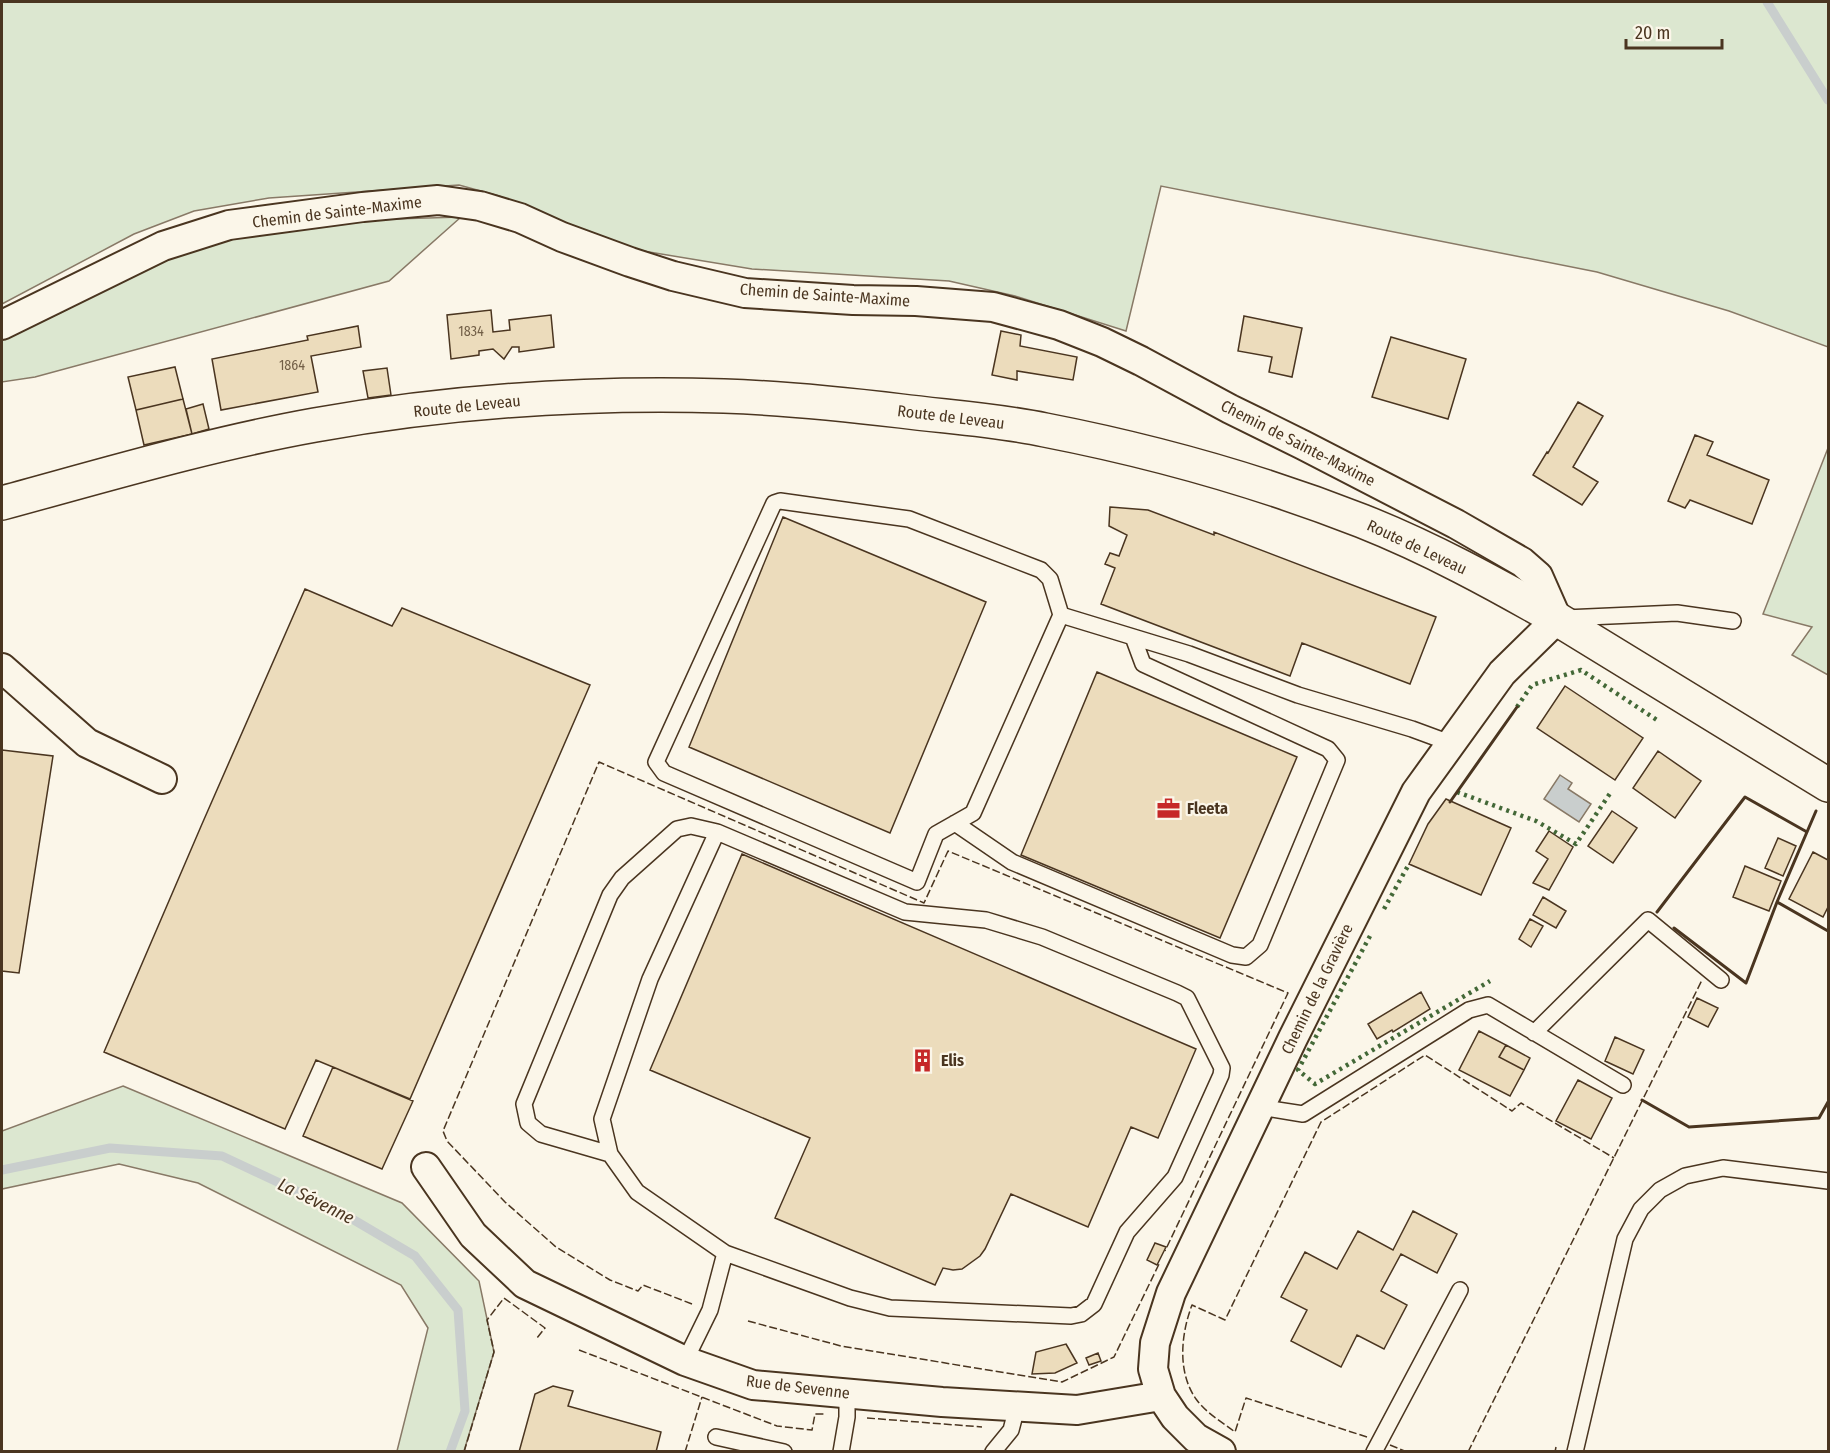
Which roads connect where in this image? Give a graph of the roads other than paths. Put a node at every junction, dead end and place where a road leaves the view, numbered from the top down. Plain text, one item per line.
1 (2, 325) edge
2 (2, 503) edge
3 (1061, 615) junction
4 (1557, 619) junction
5 (1733, 621) dead end
6 (1133, 637) junction
7 (2, 668) edge
8 (1450, 743) junction
9 (162, 779) dead end
10 (1828, 785) edge
11 (955, 823) junction
12 (717, 832) junction
13 (1721, 980) dead end
14 (1534, 1033) junction
15 (1623, 1085) dead end
16 (1259, 1107) junction
17 (610, 1154) junction
18 (426, 1167) dead end
19 (1828, 1181) edge
20 (725, 1253) junction
21 (1460, 1290) dead end
22 (685, 1361) junction
23 (847, 1394) junction
24 (1161, 1396) junction
25 (1017, 1407) junction
26 (716, 1437) dead end
27 (784, 1452) edge
28 (841, 1452) edge
29 (993, 1452) edge
30 (1221, 1452) edge
31 (1374, 1452) edge
32 (1575, 1452) edge

1 - 4 street, Chemin de Sainte-Maxime
2 - 4 street, Route de Leveau
3 - 6 lane
3 - 11 lane
3 - 11 lane
4 - 5 lane
4 - 8 street, Chemin de la Gravière
4 - 10 street, Route de Leveau
6 - 8 lane
6 - 11 lane
7 - 9 street
8 - 16 street, Chemin de la Gravière
12 - 17 lane
12 - 17 lane
12 - 20 lane
13 - 14 lane
14 - 15 lane
14 - 16 lane
16 - 24 street, Chemin de la Gravière
17 - 20 lane
18 - 22 street, Rue de Sevenne
19 - 32 lane
20 - 22 lane
21 - 31 lane
22 - 23 street, Rue de Sevenne
23 - 25 street, Rue de Sevenne
23 - 28 lane
24 - 25 street, Rue de Sevenne
24 - 30 street
25 - 29 lane
26 - 27 lane

